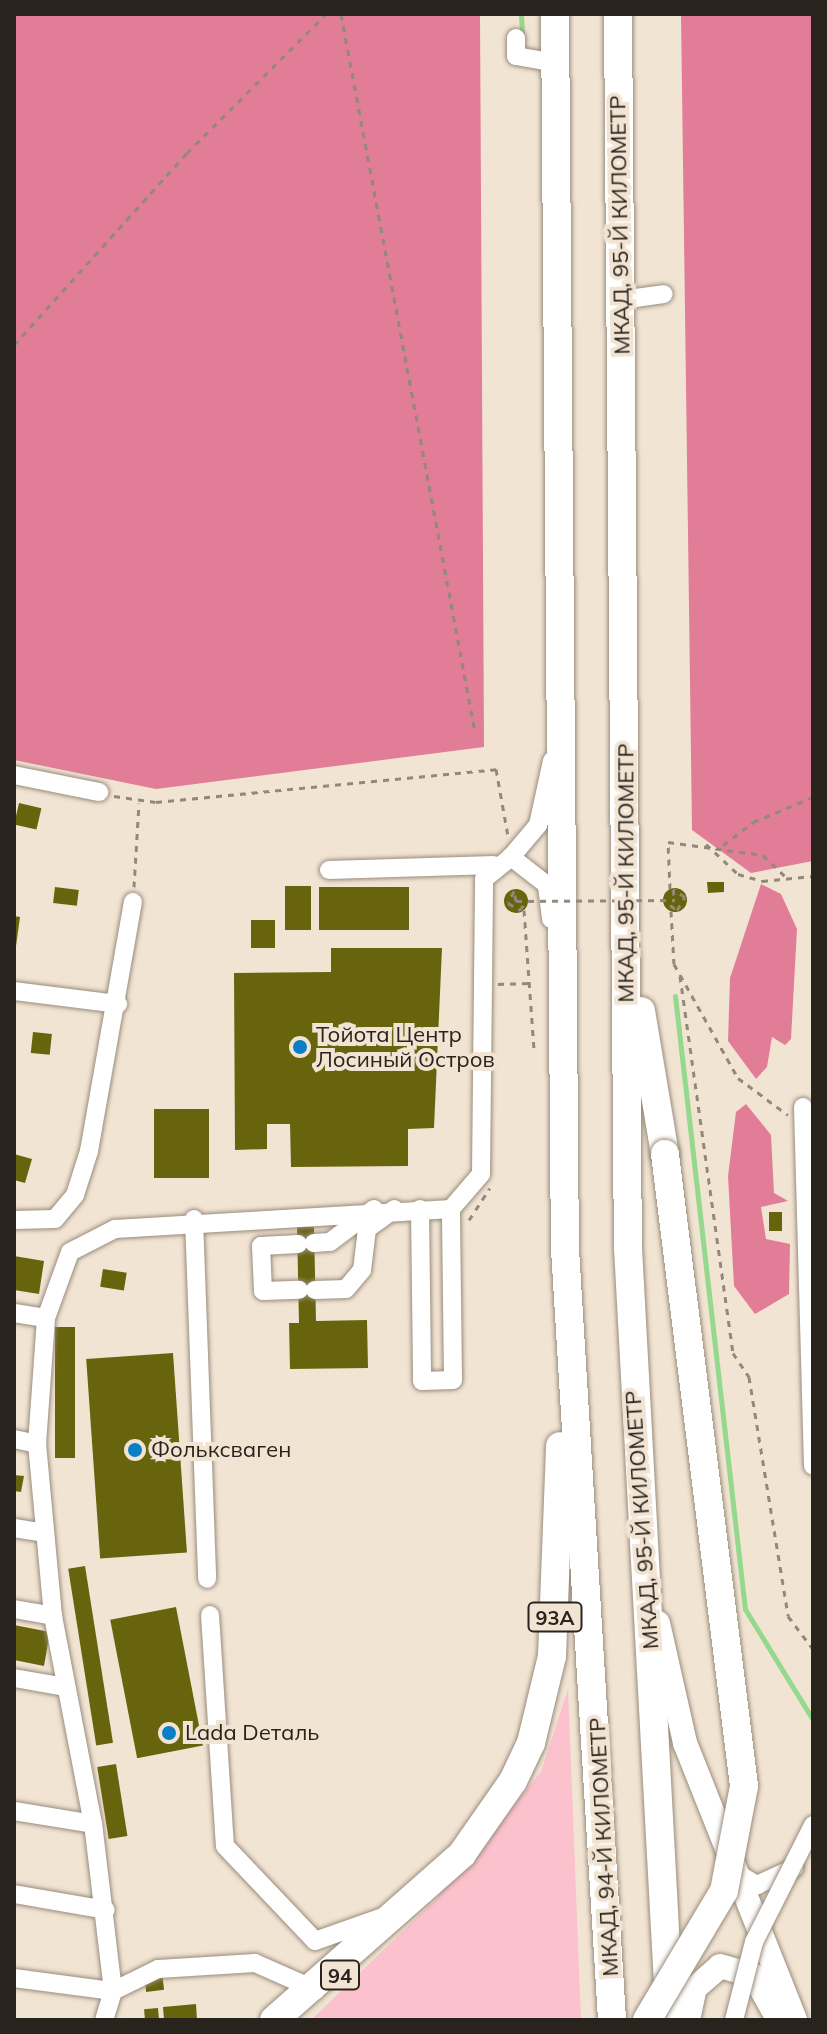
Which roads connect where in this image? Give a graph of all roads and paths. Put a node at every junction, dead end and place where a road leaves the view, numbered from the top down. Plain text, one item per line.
1 (326, 14) edge
2 (341, 14) edge
3 (555, 14) edge
4 (618, 14) edge
5 (516, 38) dead end
6 (555, 63) junction
7 (664, 294) dead end
8 (621, 300) junction
9 (14, 345) edge
10 (562, 691) junction
11 (475, 732) dead end
12 (14, 775) edge
13 (99, 792) joint
14 (813, 797) edge
15 (139, 803) junction
16 (705, 843) junction
17 (723, 845) junction
18 (503, 861) junction
19 (329, 870) dead end
20 (813, 876) edge
21 (787, 878) junction
22 (670, 889) dead end
23 (522, 890) dead end
24 (133, 902) joint
25 (524, 904) dead end
26 (670, 905) dead end
27 (524, 910) dead end
28 (671, 911) dead end
29 (627, 932) junction
30 (680, 976) junction
31 (530, 983) junction
32 (490, 984) dead end
33 (14, 991) edge
34 (118, 1004) junction
35 (564, 1004) junction
36 (534, 1050) dead end
37 (803, 1107) dead end
38 (807, 1134) junction
39 (374, 1209) junction
40 (395, 1209) junction
41 (420, 1209) junction
42 (451, 1209) junction
43 (194, 1219) junction
44 (14, 1220) edge
45 (565, 1249) junction
46 (14, 1313) edge
47 (46, 1318) junction
48 (14, 1439) edge
49 (37, 1444) junction
50 (813, 1466) edge
51 (14, 1528) edge
52 (45, 1533) junction
53 (644, 1546) junction
54 (207, 1579) dead end
55 (14, 1609) edge
56 (210, 1615) dead end
57 (53, 1616) junction
58 (813, 1649) edge
59 (14, 1678) edge
60 (66, 1687) junction
61 (14, 1811) edge
62 (93, 1824) junction
63 (813, 1825) edge
64 (813, 1835) edge
65 (732, 1868) junction
66 (794, 1868) junction
67 (14, 1894) edge
68 (106, 1910) junction
69 (393, 1920) junction
70 (754, 1923) junction
71 (14, 1978) edge
72 (113, 1991) junction
73 (315, 1994) junction
74 (104, 2020) edge
75 (274, 2020) edge
76 (294, 2020) edge
77 (612, 2020) edge
78 (647, 2020) edge
79 (670, 2020) edge
80 (688, 2020) edge
81 (734, 2020) edge
82 (779, 2020) edge
83 (795, 2020) edge

1 - 9 path
2 - 11 path
3 - 6 highway
4 - 8 highway, МКАД, 95-Й КИЛОМЕТР
5 - 6 street
6 - 10 highway
7 - 8 street
8 - 29 highway, МКАД, 95-Й КИЛОМЕТР
10 - 18 street
10 - 35 highway
12 - 13 street
13 - 15 path
14 - 17 path
15 - 18 path
15 - 24 path
16 - 17 path
16 - 21 path
16 - 22 path
17 - 21 path
18 - 19 street
18 - 23 path
18 - 35 street
18 - 42 street
20 - 21 path
24 - 34 street
25 - 26 path, bridge
27 - 31 path
28 - 30 path
29 - 53 highway, МКАД, 95-Й КИЛОМЕТР
29 - 78 highway, bridge
30 - 38 path
30 - 58 path
31 - 32 path
31 - 36 path
33 - 34 street
34 - 44 street
35 - 45 highway
37 - 38 street
38 - 50 street
39 - 40 street
39 - 40 street
39 - 43 street
40 - 41 street
41 - 42 street
41 - 42 street
43 - 47 street
43 - 54 street
45 - 69 highway, 93A
45 - 77 highway, МКАД, 94-Й КИЛОМЕТР
46 - 47 street
47 - 49 street
48 - 49 street
49 - 52 street
51 - 52 street
52 - 57 street
53 - 65 main road
53 - 79 highway, МКАД, 95-Й КИЛОМЕТР
55 - 57 street
56 - 69 street
57 - 60 street
59 - 60 street
60 - 62 street
61 - 62 street
62 - 68 street
63 - 81 street, bridge
64 - 66 street
65 - 66 street
65 - 70 main road
66 - 70 street
67 - 68 street
68 - 72 street
69 - 73 highway, 93A
70 - 83 main road
71 - 72 street
72 - 73 street
72 - 74 street
73 - 75 highway, 93A
73 - 76 main road, 94
80 - 82 main road

